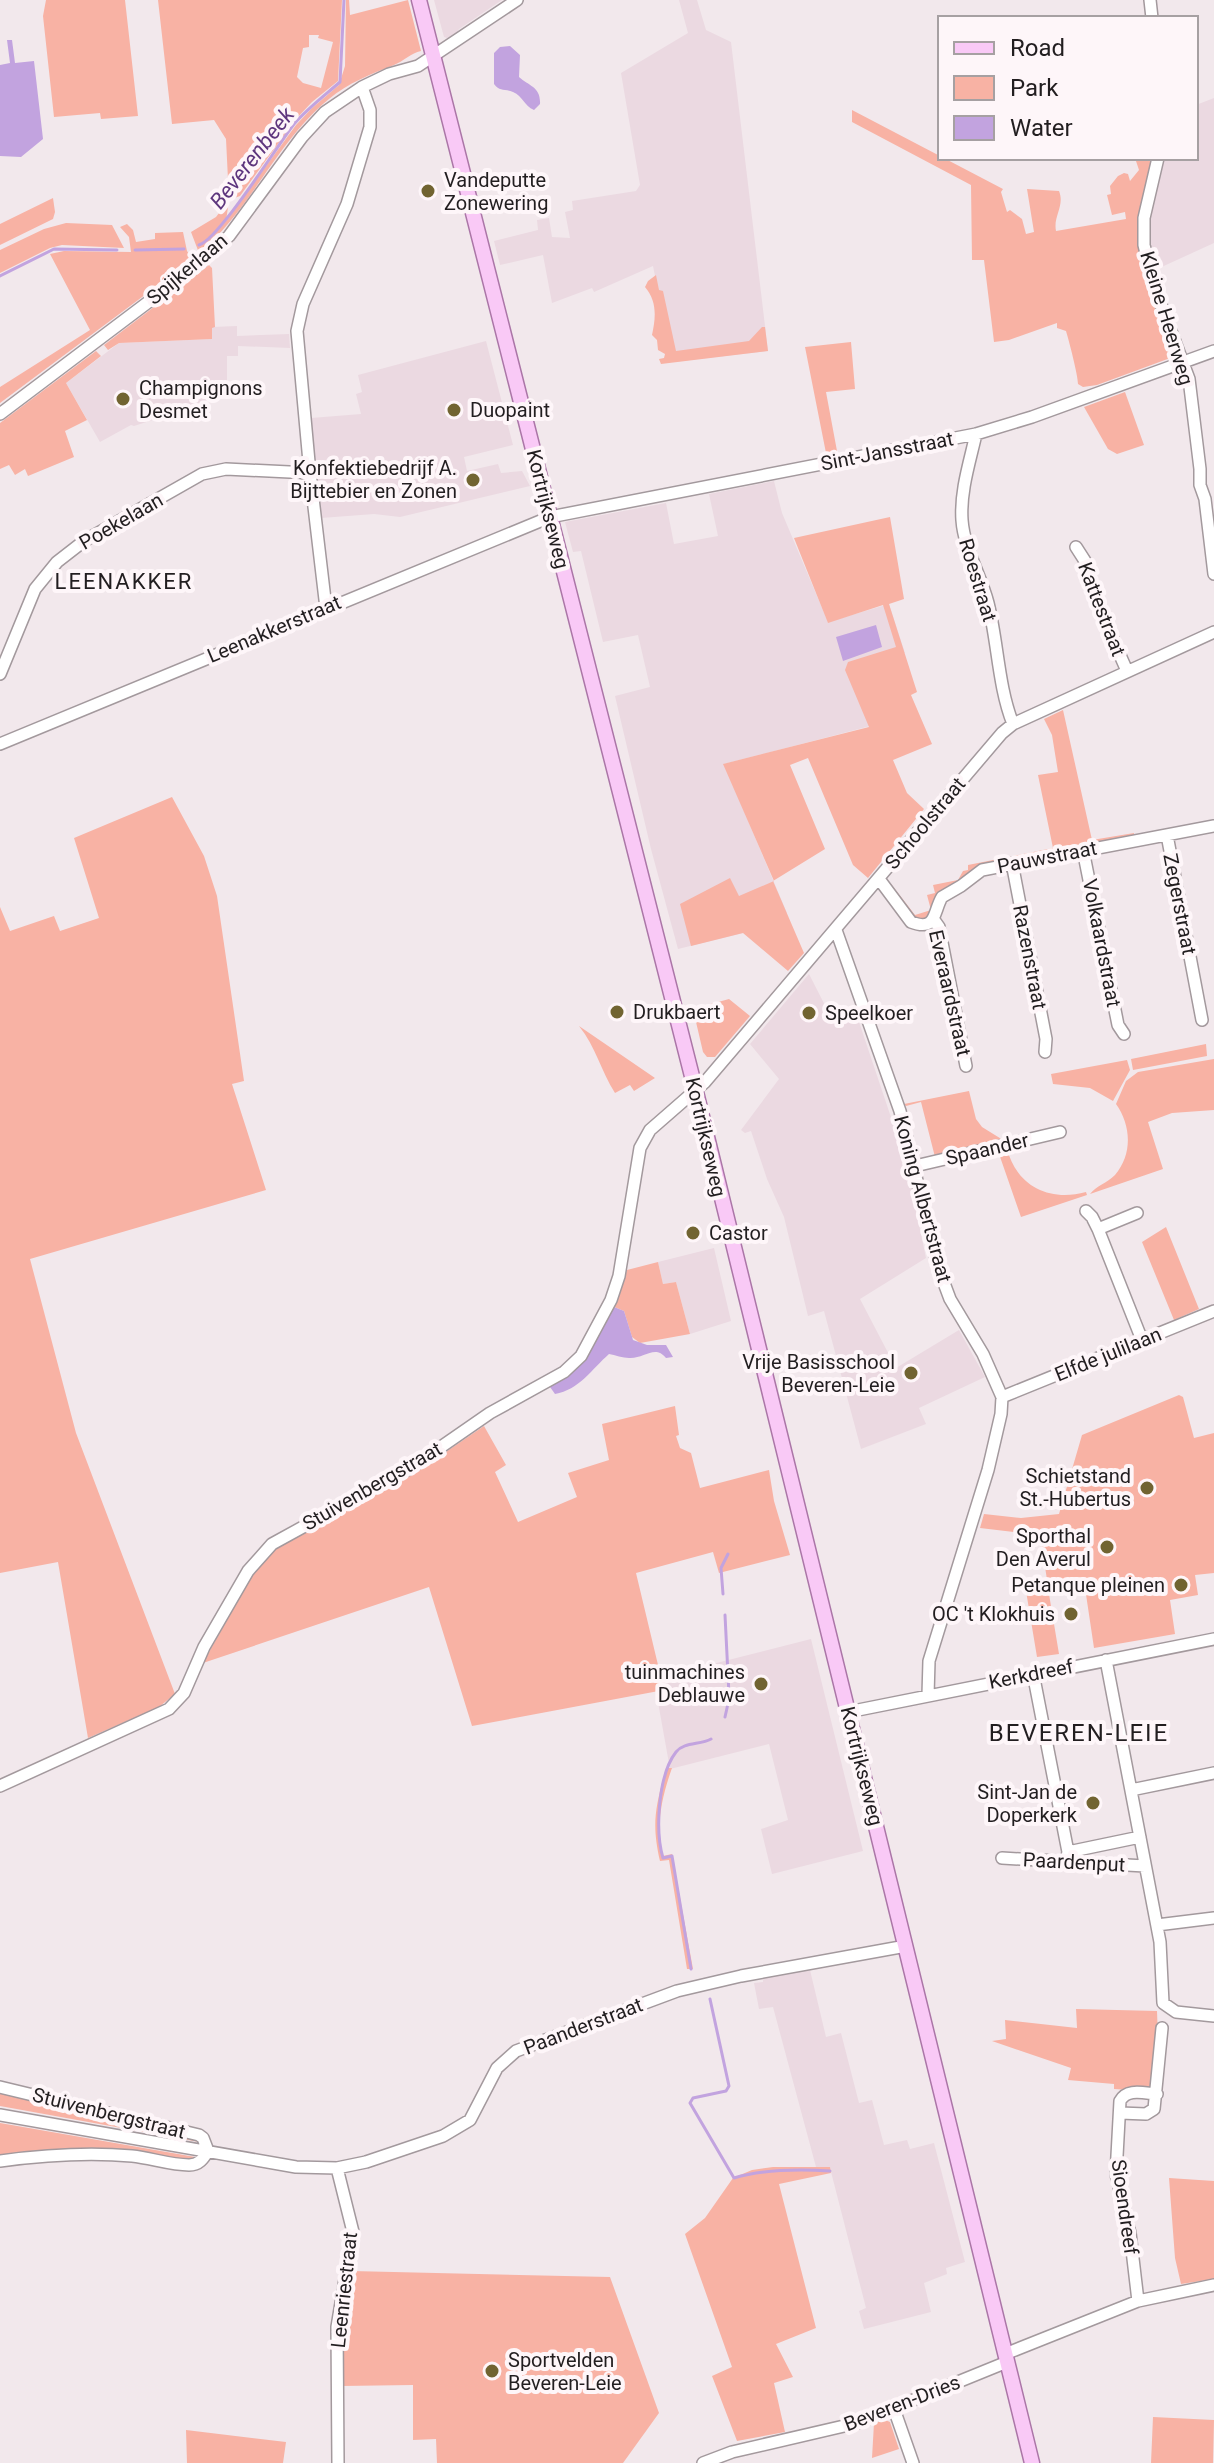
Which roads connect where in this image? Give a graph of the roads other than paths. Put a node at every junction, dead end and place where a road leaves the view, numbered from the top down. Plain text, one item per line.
1 (419, 0) edge
2 (517, 0) edge
3 (433, 58) junction
4 (362, 87) junction
5 (1158, 160) edge
6 (1214, 351) edge
7 (1184, 362) junction
8 (0, 414) edge
9 (976, 434) junction
10 (310, 473) junction
11 (550, 517) junction
12 (1076, 547) dead end
13 (1214, 574) edge
14 (326, 608) junction
15 (1214, 632) edge
16 (1127, 671) junction
17 (0, 674) edge
18 (1013, 724) junction
19 (0, 744) edge
20 (1214, 826) edge
21 (1167, 835) junction
22 (1083, 850) junction
23 (1012, 863) junction
24 (879, 879) junction
25 (934, 920) junction
26 (836, 930) junction
27 (1202, 1020) dead end
28 (1124, 1034) dead end
29 (1045, 1052) dead end
30 (966, 1066) dead end
31 (696, 1092) junction
32 (1060, 1132) dead end
33 (915, 1166) junction
34 (1086, 1211) dead end
35 (1137, 1213) dead end
36 (1098, 1229) junction
37 (1214, 1311) edge
38 (1142, 1340) junction
39 (1002, 1397) junction
40 (1214, 1639) edge
41 (1106, 1660) junction
42 (1033, 1673) junction
43 (928, 1695) junction
44 (848, 1712) junction
45 (1214, 1773) edge
46 (0, 1786) edge
47 (1131, 1790) junction
48 (1140, 1837) junction
49 (1067, 1856) junction
50 (1002, 1858) dead end
51 (1145, 1866) junction
52 (1214, 1918) edge
53 (1157, 1925) junction
54 (906, 1946) junction
55 (1214, 2016) edge
56 (1162, 2028) dead end
57 (0, 2087) edge
58 (1157, 2094) junction
59 (1120, 2113) junction
60 (0, 2115) edge
61 (208, 2151) junction
62 (0, 2161) edge
63 (337, 2168) junction
64 (1214, 2285) edge
65 (1138, 2301) junction
66 (1006, 2358) junction
67 (894, 2409) junction
68 (338, 2463) edge
69 (703, 2463) edge
70 (913, 2463) edge
71 (1032, 2463) edge

1 - 3 main road, Kortrijkseweg
2 - 3 street, Spijkerlaan
3 - 4 street, Spijkerlaan
3 - 11 main road, Kortrijkseweg
4 - 8 street, Spijkerlaan
4 - 10 street
5 - 7 street, Kleine Heerweg
6 - 7 street, Sint-Jansstraat
7 - 9 street, Sint-Jansstraat
7 - 13 street, Kleine Heerweg
9 - 11 street, Sint-Jansstraat
9 - 18 street, Roestraat
10 - 14 street
10 - 17 street, Poekelaan
11 - 14 street, Leenakkerstraat
11 - 31 main road, Kortrijkseweg
12 - 16 street, Kattestraat
14 - 19 street, Leenakkerstraat
15 - 16 street, Schoolstraat
16 - 18 street, Schoolstraat
18 - 24 street, Schoolstraat
20 - 21 street, Pauwstraat
21 - 22 street, Pauwstraat
21 - 27 street, Zegerstraat
22 - 23 street, Pauwstraat
22 - 28 street, Volkaardstraat
23 - 25 street, Pauwstraat
23 - 29 street, Razenstraat
24 - 25 street
24 - 26 street, Schoolstraat
25 - 30 street, Everaardstraat
26 - 31 street, Schoolstraat
26 - 33 street, Koning Albertstraat
31 - 44 main road, Kortrijkseweg
31 - 46 street, Stuivenbergstraat
32 - 33 street, Spaander
33 - 39 street, Koning Albertstraat
34 - 36 street
35 - 36 street
36 - 38 street
37 - 38 street, Elfde julilaan
38 - 39 street, Elfde julilaan
39 - 43 street
40 - 41 street, Kerkdreef
41 - 42 street, Kerkdreef
41 - 47 street
42 - 43 street, Kerkdreef
42 - 49 street
43 - 44 street, Kerkdreef
44 - 54 main road, Kortrijkseweg
45 - 47 street
47 - 48 street
48 - 49 street
48 - 51 street
49 - 50 street, Paardenput
49 - 51 street, Paardenput
51 - 53 street
52 - 53 street
53 - 55 street
54 - 63 street, Paanderstraat
54 - 66 main road, Kortrijkseweg
56 - 58 street
57 - 61 street, Stuivenbergstraat
58 - 59 street
58 - 59 street
59 - 65 street, Sioendreef
60 - 61 street, Paanderstraat
61 - 62 street, Paanderstraat
61 - 63 street, Paanderstraat
63 - 68 street, Leenriestraat
64 - 65 street, Beveren-Dries
65 - 66 street, Beveren-Dries
66 - 67 street, Beveren-Dries
66 - 71 main road, Kortrijkseweg
67 - 69 street, Beveren-Dries
67 - 70 street

